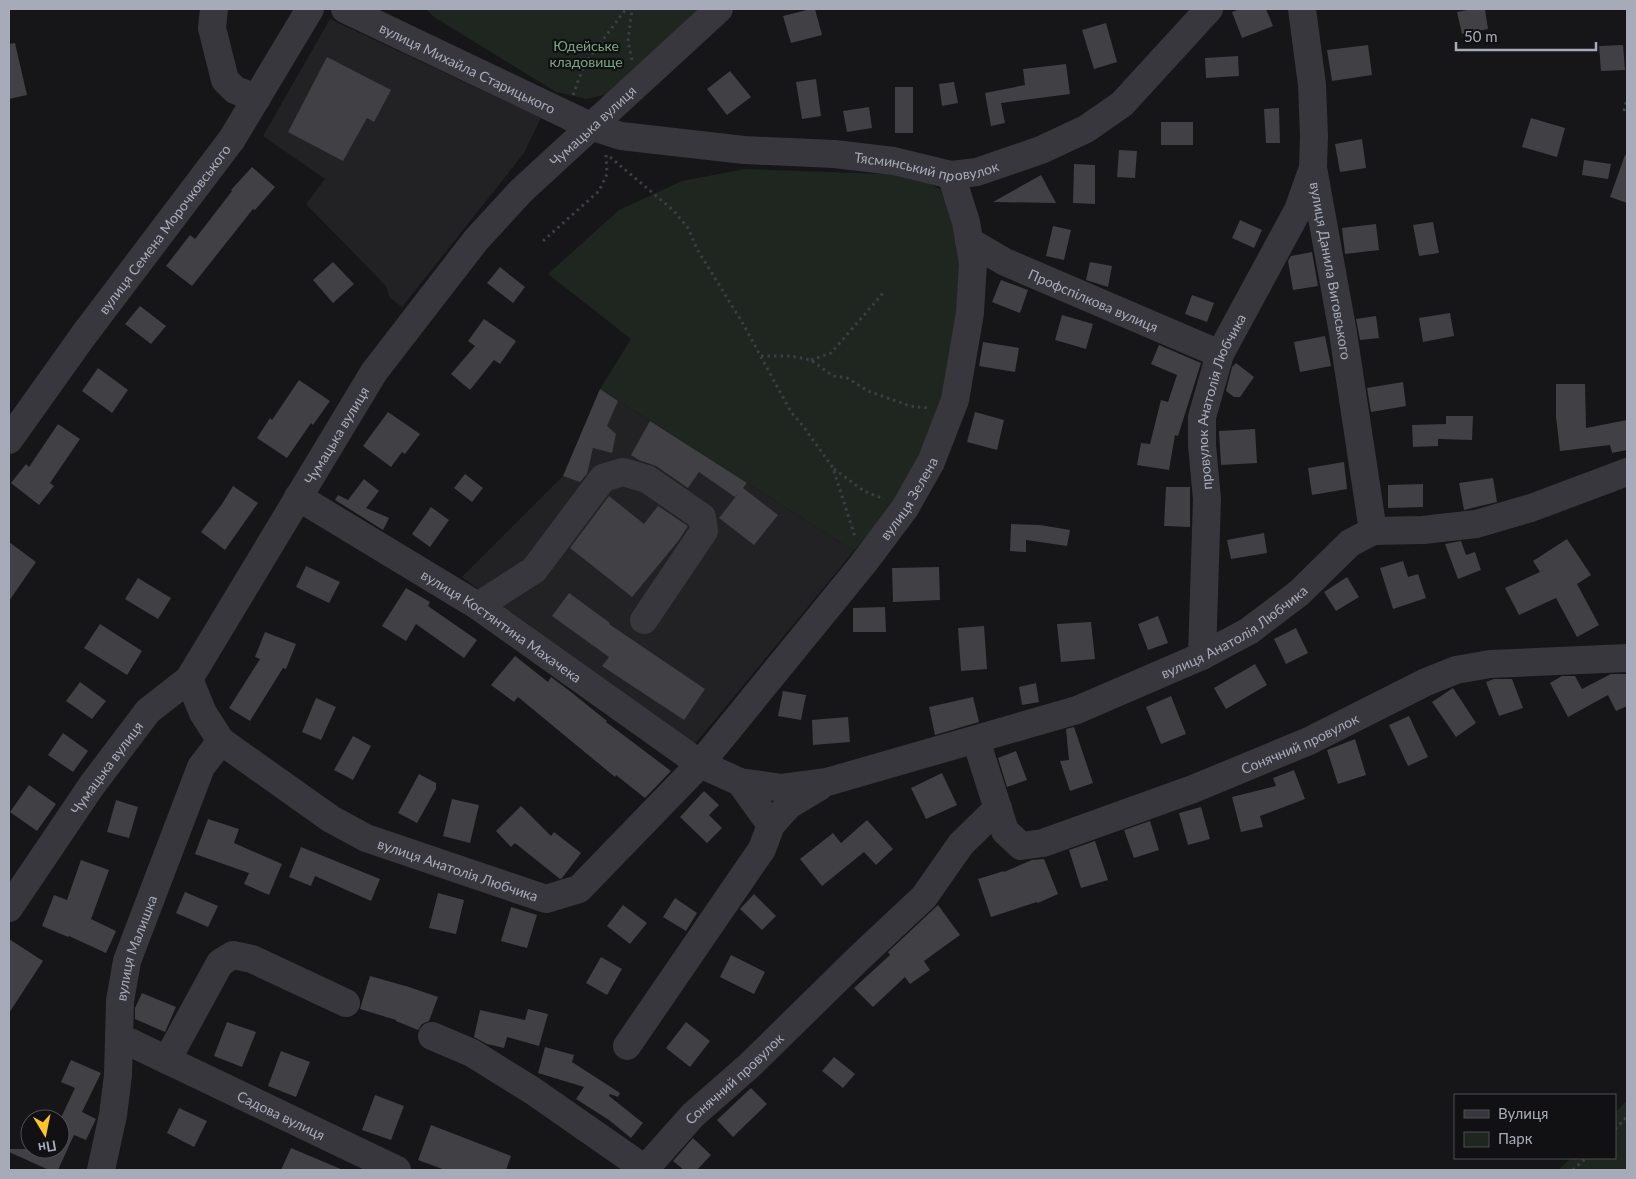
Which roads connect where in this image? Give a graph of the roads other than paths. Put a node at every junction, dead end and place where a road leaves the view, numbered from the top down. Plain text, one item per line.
1 (214, 9) edge
2 (310, 9) edge
3 (345, 9) edge
4 (719, 9) edge
5 (1209, 9) edge
6 (1302, 9) edge
7 (257, 98) junction
8 (590, 126) junction
9 (1313, 168) junction
10 (951, 175) junction
11 (969, 241) junction
12 (1220, 354) junction
13 (9, 440) edge
14 (1627, 472) edge
15 (298, 497) junction
16 (1373, 531) junction
17 (478, 606) junction
18 (644, 620) dead end
19 (1202, 656) junction
20 (1627, 658) edge
21 (189, 679) junction
22 (976, 740) junction
23 (221, 741) junction
24 (700, 764) junction
25 (740, 782) junction
26 (827, 782) junction
27 (998, 808) junction
28 (771, 825) junction
29 (9, 908) edge
30 (346, 1003) dead end
31 (432, 1036) dead end
32 (119, 1037) junction
33 (627, 1046) dead end
34 (166, 1060) junction
35 (101, 1170) edge
36 (397, 1170) edge
37 (645, 1170) edge

1 - 7 street
2 - 7 street, вулиця Семена Морочковського
3 - 8 street, вулиця Михайла Старицького
4 - 8 street, Чумацька вулиця
5 - 10 street, Тясминський провулок
6 - 9 street, вулиця Данила Виговського
7 - 13 street, вулиця Семена Морочковського
8 - 10 street, Тясминський провулок
8 - 15 street, Чумацька вулиця
9 - 12 street, провулок Анатолія Любчика
9 - 16 street, вулиця Данила Виговського
10 - 11 street, вулиця Зелена
11 - 12 street, Профспілкова вулиця
11 - 24 street, вулиця Зелена
12 - 19 street, провулок Анатолія Любчика
14 - 16 street, вулиця Анатолія Любчика
15 - 17 street, вулиця Костянтина Махачека
15 - 21 street, Чумацька вулиця
16 - 19 street, вулиця Анатолія Любчика
17 - 18 street
17 - 24 street, вулиця Костянтина Махачека
19 - 22 street, вулиця Анатолія Любчика
20 - 27 street, Сонячний провулок
21 - 23 street, вулиця Анатолія Любчика
21 - 29 street, Чумацька вулиця
22 - 26 street, вулиця Анатолія Любчика
22 - 27 street, Сонячний провулок
23 - 24 street, вулиця Анатолія Любчика
23 - 32 street, вулиця Малишка
24 - 25 street, вулиця Анатолія Любчика
25 - 26 street, вулиця Анатолія Любчика
25 - 28 street
26 - 28 street, вулиця Анатолія Любчика
27 - 37 street, Сонячний провулок
28 - 33 street, вулиця Анатолія Любчика
30 - 34 street
31 - 37 street, Сонячний провулок
32 - 34 street, Садова вулиця
32 - 35 street, вулиця Малишка
34 - 36 street, Садова вулиця

